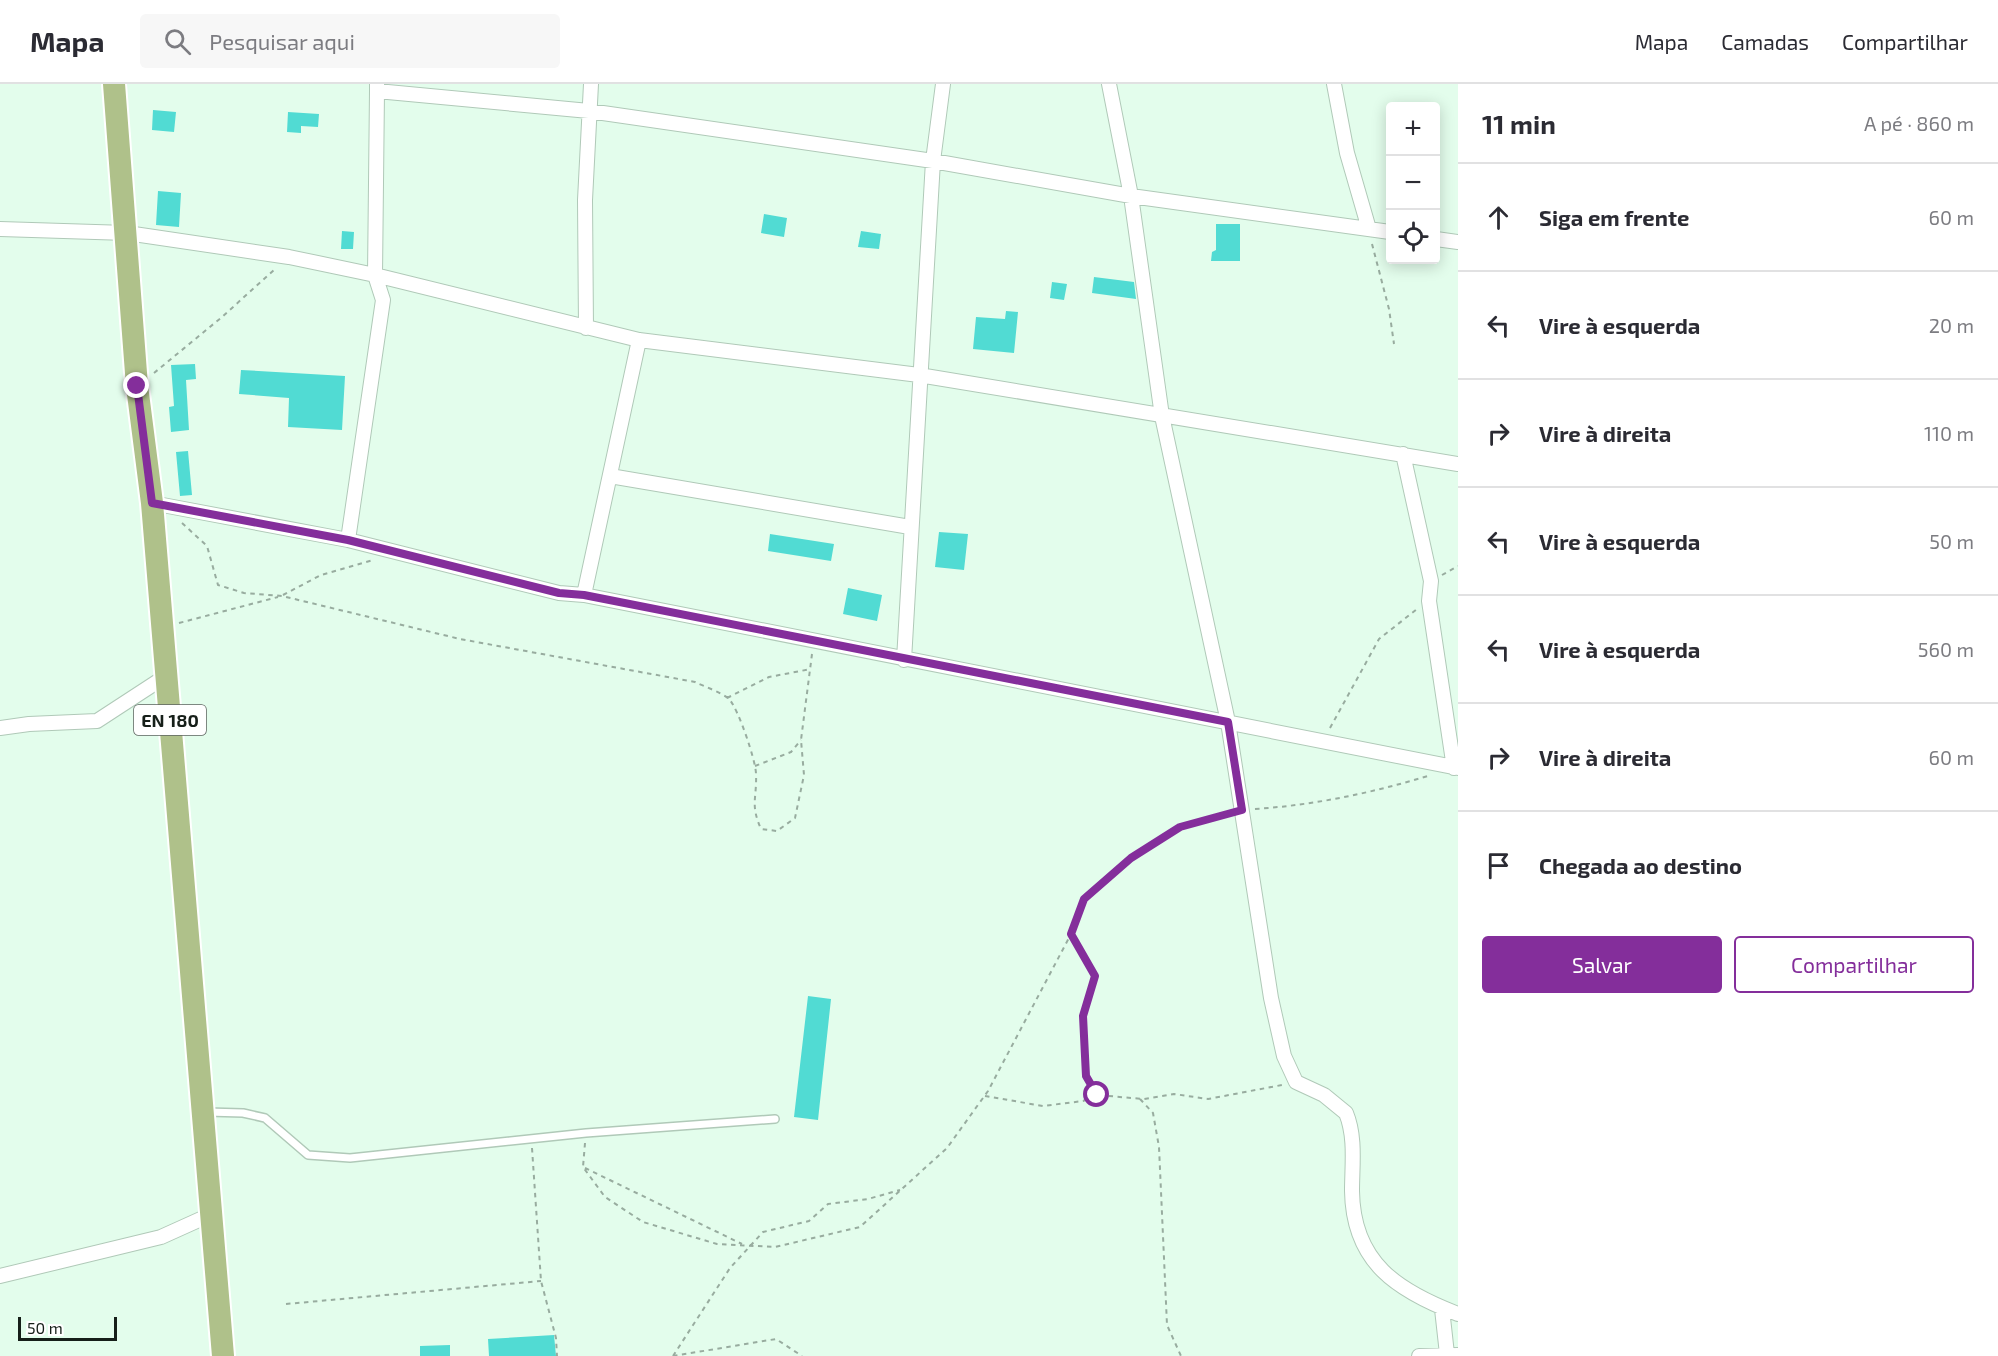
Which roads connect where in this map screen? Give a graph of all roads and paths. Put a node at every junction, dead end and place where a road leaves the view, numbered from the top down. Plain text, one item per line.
1 (114, 84) edge
2 (591, 84) edge
3 (943, 84) edge
4 (1109, 84) edge
5 (1334, 84) edge
6 (377, 87) edge
7 (589, 111) junction
8 (933, 161) junction
9 (1131, 196) junction
10 (0, 229) edge
11 (1369, 229) junction
12 (1386, 231) edge
13 (128, 233) junction
14 (1440, 239) edge
15 (1458, 242) edge
16 (289, 257) junction
17 (375, 275) junction
18 (586, 328) junction
19 (639, 340) junction
20 (1394, 344) dead end
21 (919, 375) junction
22 (137, 386) junction
23 (1162, 416) junction
24 (1403, 454) junction
25 (1458, 464) edge
26 (610, 476) junction
27 (152, 503) junction
28 (182, 522) dead end
29 (910, 526) junction
30 (348, 540) junction
31 (398, 552) junction
32 (584, 595) junction
33 (282, 596) junction
34 (1430, 601) junction
35 (162, 627) junction
36 (813, 642) junction
37 (904, 660) junction
38 (811, 669) junction
39 (166, 676) junction
40 (727, 698) junction
41 (1228, 722) junction
42 (0, 728) edge
43 (801, 740) junction
44 (1323, 741) junction
45 (755, 766) junction
46 (1456, 768) edge
47 (1242, 810) junction
48 (1071, 934) junction
49 (1289, 1072) junction
50 (1097, 1095) junction
51 (985, 1096) junction
52 (1140, 1099) junction
53 (204, 1112) junction
54 (775, 1119) dead end
55 (586, 1133) junction
56 (531, 1140) junction
57 (583, 1167) junction
58 (903, 1189) junction
59 (212, 1214) junction
60 (744, 1246) junction
61 (750, 1246) junction
62 (0, 1276) edge
63 (542, 1281) junction
64 (286, 1304) dead end
65 (1442, 1309) junction
66 (1458, 1314) edge
67 (1452, 1355) edge
68 (224, 1356) edge
69 (557, 1356) edge
70 (673, 1356) edge
71 (802, 1356) edge
72 (1181, 1356) edge
73 (1419, 1356) edge

1 - 13 main road, EN 180
2 - 7 street
3 - 8 street
4 - 9 street
5 - 11 street
6 - 7 street
6 - 17 street
7 - 8 street
7 - 18 street
8 - 9 street
8 - 21 street
9 - 11 street
9 - 23 street
10 - 13 street
11 - 12 street
11 - 20 path
13 - 16 street
13 - 22 main road, EN 180
14 - 15 street
16 - 17 street
16 - 22 path
17 - 18 street
17 - 30 street
18 - 19 street
19 - 21 street
19 - 26 street
21 - 23 street
21 - 29 street
22 - 27 main road, EN 180
23 - 24 street
23 - 41 street
24 - 25 street
24 - 34 street
26 - 29 street
26 - 32 street
27 - 30 street
27 - 35 main road, EN 180
28 - 33 path
29 - 37 street
30 - 31 street
31 - 32 street
31 - 33 path
32 - 36 street
33 - 35 path
33 - 40 path
34 - 44 path
34 - 46 street
35 - 39 main road, EN 180
36 - 37 street
36 - 38 path
37 - 41 street
38 - 40 path
38 - 43 path
39 - 42 street
39 - 53 main road, EN 180
40 - 45 path
41 - 44 street
41 - 47 street
43 - 45 path
43 - 45 path
44 - 46 street
46 - 47 path
47 - 48 path
47 - 49 street
48 - 50 path
48 - 51 path
49 - 52 path
49 - 65 street
50 - 51 path
50 - 52 path
51 - 58 path
52 - 72 path
53 - 56 lane
53 - 59 main road, EN 180
54 - 55 lane
55 - 56 lane
55 - 57 path
56 - 63 path
57 - 60 path
57 - 60 path
58 - 61 path
58 - 61 path
59 - 62 street
59 - 68 main road, EN 180
60 - 61 path
61 - 70 path
63 - 64 path
63 - 69 path
65 - 66 street
65 - 67 street
67 - 73 street
70 - 71 path

